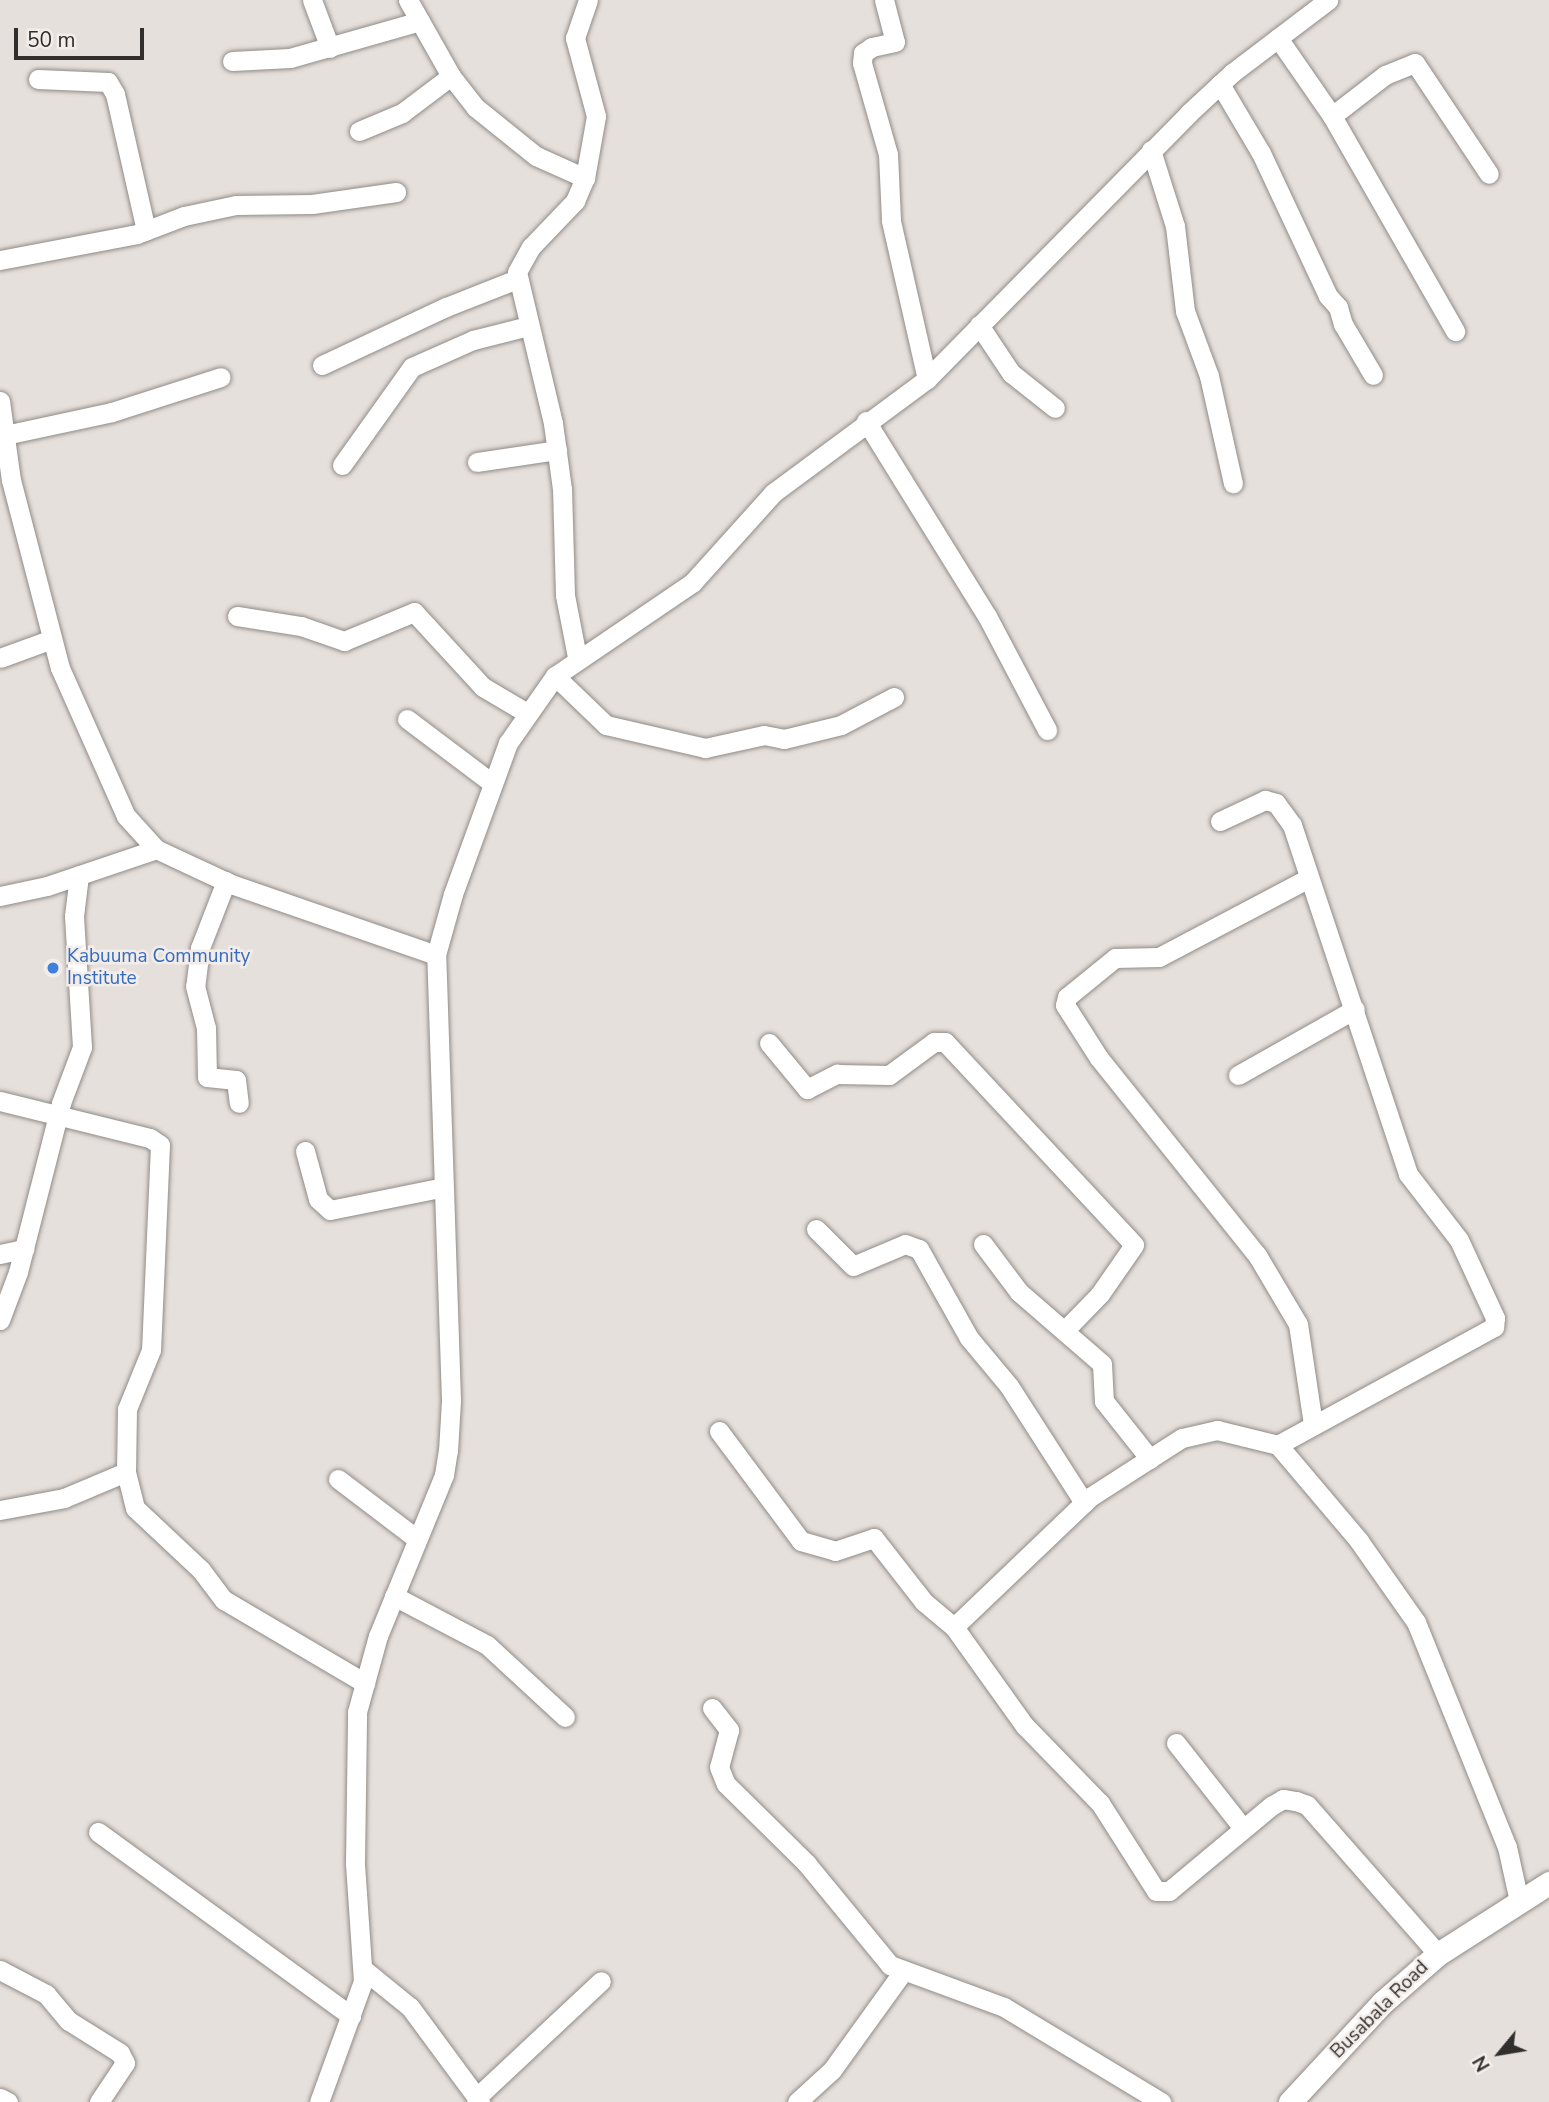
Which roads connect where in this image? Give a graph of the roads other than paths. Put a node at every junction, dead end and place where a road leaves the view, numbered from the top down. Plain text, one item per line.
1 (312, 0) edge
2 (408, 0) edge
3 (588, 0) edge
4 (884, 0) edge
5 (1328, 0) edge
6 (420, 21) junction
7 (1278, 38) junction
8 (330, 48) junction
9 (232, 61) dead end
10 (451, 76) junction
11 (38, 79) dead end
12 (1220, 84) junction
13 (1332, 116) junction
14 (359, 131) dead end
15 (1151, 150) junction
16 (1489, 174) dead end
17 (585, 178) junction
18 (396, 192) dead end
19 (146, 231) junction
20 (0, 260) edge
21 (517, 279) junction
22 (979, 325) junction
23 (528, 326) junction
24 (1455, 331) dead end
25 (322, 365) dead end
26 (1373, 375) dead end
27 (221, 377) dead end
28 (927, 379) junction
29 (0, 408) edge
30 (1055, 408) dead end
31 (866, 421) junction
32 (5, 435) junction
33 (557, 450) junction
34 (477, 462) dead end
35 (342, 465) dead end
36 (1233, 483) dead end
37 (237, 616) dead end
38 (52, 639) junction
39 (578, 657) junction
40 (0, 658) edge
41 (555, 676) junction
42 (894, 697) dead end
43 (527, 713) junction
44 (407, 719) dead end
45 (1047, 730) dead end
46 (492, 783) junction
47 (1220, 821) dead end
48 (156, 849) junction
49 (79, 875) junction
50 (1307, 879) junction
51 (226, 881) junction
52 (0, 896) edge
53 (436, 955) junction
54 (1354, 1009) junction
55 (769, 1043) dead end
56 (1238, 1075) dead end
57 (0, 1101) edge
58 (239, 1103) dead end
59 (57, 1119) junction
60 (305, 1151) dead end
61 (444, 1187) junction
62 (816, 1228) dead end
63 (983, 1244) dead end
64 (24, 1248) junction
65 (0, 1254) edge
66 (0, 1320) edge
67 (1065, 1330) junction
68 (1313, 1424) junction
69 (719, 1431) dead end
70 (1278, 1445) junction
71 (1150, 1459) junction
72 (126, 1472) junction
73 (338, 1479) dead end
74 (1084, 1503) junction
75 (0, 1510) edge
76 (417, 1539) junction
77 (394, 1596) junction
78 (954, 1628) junction
79 (365, 1683) junction
80 (712, 1708) dead end
81 (565, 1717) dead end
82 (1175, 1743) dead end
83 (1243, 1828) junction
84 (98, 1832) dead end
85 (1549, 1883) edge
86 (1519, 1901) junction
87 (1438, 1954) junction
88 (363, 1969) junction
89 (0, 1970) edge
90 (902, 1973) junction
91 (601, 1981) dead end
92 (351, 2016) junction
93 (0, 2098) edge
94 (478, 2100) edge
95 (8, 2102) edge
96 (99, 2102) edge
97 (319, 2102) edge
98 (797, 2102) edge
99 (1161, 2102) edge
100 (1290, 2102) edge

1 - 8 street
2 - 6 street
3 - 17 street
4 - 28 street
5 - 7 street
6 - 8 street
6 - 10 street
7 - 12 street
7 - 13 street
8 - 9 street
10 - 14 street
10 - 17 street
11 - 19 street
12 - 15 street
12 - 26 street
13 - 16 street
13 - 24 street
15 - 22 street
15 - 36 street
17 - 21 street
18 - 19 street
19 - 20 street
21 - 23 street
21 - 25 street
22 - 28 street
22 - 30 street
23 - 33 street
23 - 35 street
27 - 32 street
28 - 31 street
29 - 32 street
31 - 39 street
31 - 45 street
32 - 38 street
33 - 34 street
33 - 39 street
37 - 43 street
38 - 40 street
38 - 48 street
39 - 41 street
41 - 42 street
41 - 43 street
43 - 46 street
44 - 46 street
46 - 53 street
47 - 50 street
48 - 49 street
48 - 51 street
49 - 52 street
49 - 59 street
50 - 54 street
50 - 68 street
51 - 53 street
51 - 58 street
53 - 61 street
54 - 56 street
54 - 68 street
55 - 67 street
57 - 59 street
59 - 64 street
59 - 72 street
60 - 61 street
61 - 76 street
62 - 74 street
63 - 67 street
64 - 65 street
64 - 66 street
67 - 71 street
68 - 70 street
69 - 78 street
70 - 71 street
70 - 86 street
71 - 74 street
72 - 75 street
72 - 79 street
73 - 76 street
74 - 78 street
76 - 77 street
77 - 79 street
77 - 81 street
78 - 83 street
79 - 88 street
80 - 90 street
82 - 83 street
83 - 87 street
84 - 92 street
85 - 86 street, Busabala Road
86 - 87 street, Busabala Road
87 - 100 street, Busabala Road
88 - 92 street
88 - 94 street
89 - 96 street
90 - 98 street
90 - 99 street
91 - 94 street
92 - 97 street
93 - 95 street

